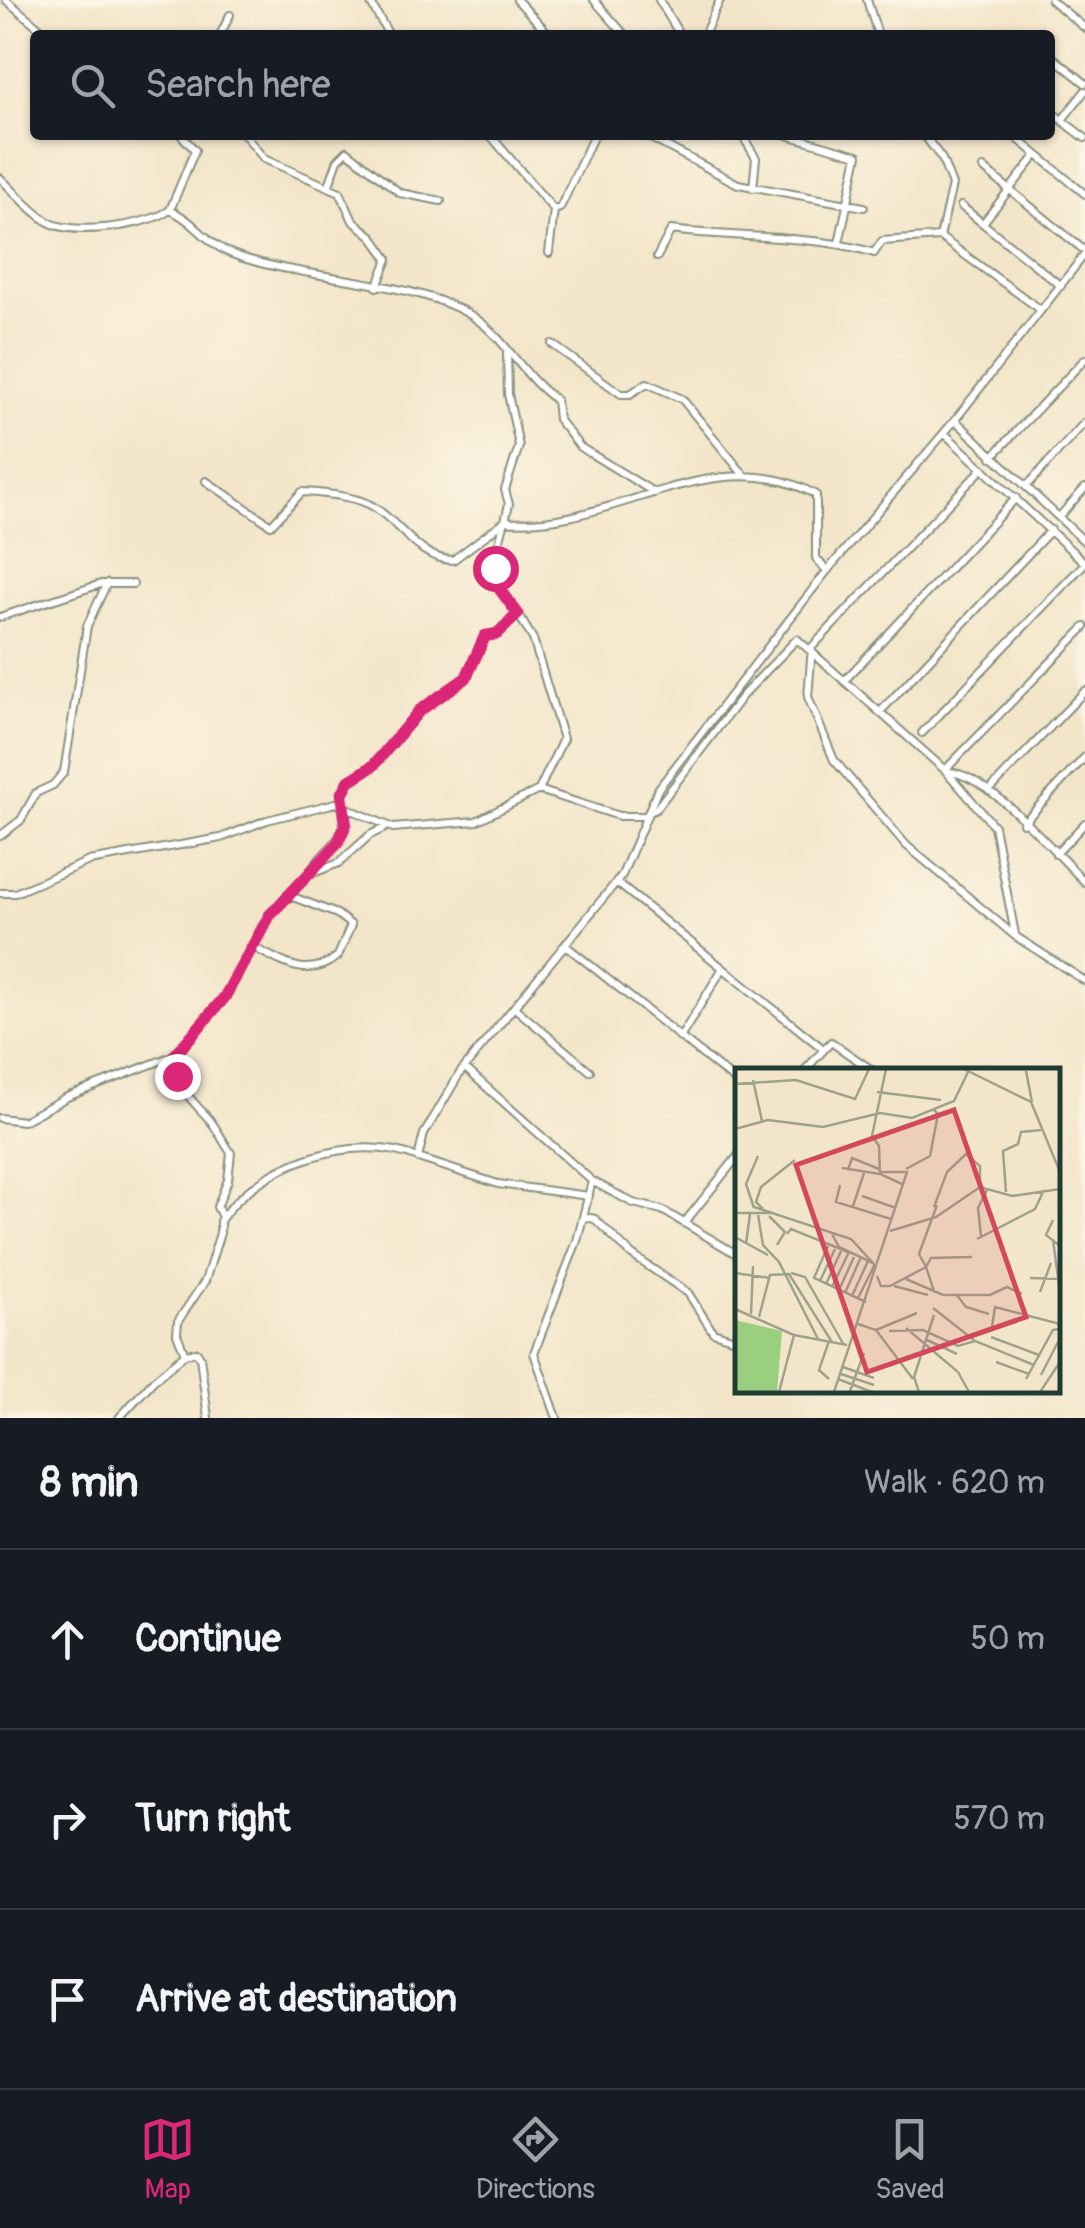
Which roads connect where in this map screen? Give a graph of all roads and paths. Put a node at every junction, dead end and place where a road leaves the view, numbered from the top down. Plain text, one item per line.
1 (6, 0) edge
2 (368, 0) edge
3 (516, 0) edge
4 (594, 0) edge
5 (659, 0) edge
6 (720, 0) edge
7 (867, 0) edge
8 (1051, 0) edge
9 (230, 14) dead end
10 (1085, 28) edge
11 (42, 30) edge
12 (222, 30) edge
13 (386, 30) edge
14 (545, 30) edge
15 (621, 30) edge
16 (677, 30) edge
17 (706, 30) edge
18 (876, 30) edge
19 (1055, 59) edge
20 (1085, 83) edge
21 (1085, 91) edge
22 (1055, 114) edge
23 (1062, 120) junction
24 (1085, 138) edge
25 (187, 140) edge
26 (250, 140) edge
27 (494, 140) edge
28 (592, 140) edge
29 (655, 140) edge
30 (745, 140) edge
31 (805, 140) edge
32 (927, 140) edge
33 (1017, 140) edge
34 (1035, 158) junction
35 (983, 168) dead end
36 (0, 178) edge
37 (329, 185) junction
38 (753, 188) junction
39 (1010, 190) junction
40 (1085, 194) edge
41 (441, 201) dead end
42 (848, 205) junction
43 (961, 206) dead end
44 (864, 207) dead end
45 (170, 210) junction
46 (554, 210) junction
47 (984, 224) junction
48 (940, 238) junction
49 (839, 244) junction
50 (549, 253) dead end
51 (1085, 253) edge
52 (657, 257) dead end
53 (1061, 286) junction
54 (377, 287) junction
55 (1040, 310) junction
56 (552, 344) dead end
57 (507, 350) junction
58 (1085, 359) edge
59 (954, 420) junction
60 (1085, 422) edge
61 (944, 433) junction
62 (992, 457) junction
63 (984, 468) junction
64 (745, 476) junction
65 (206, 480) dead end
66 (1026, 487) junction
67 (1085, 488) edge
68 (656, 493) junction
69 (1016, 498) junction
70 (1059, 518) junction
71 (505, 521) junction
72 (1051, 530) junction
73 (1085, 542) edge
74 (1085, 563) edge
75 (827, 570) junction
76 (107, 584) junction
77 (134, 584) dead end
78 (518, 614) junction
79 (0, 617) edge
80 (1085, 626) edge
81 (812, 648) junction
82 (845, 680) junction
83 (1085, 691) edge
84 (880, 712) junction
85 (922, 732) dead end
86 (1085, 757) edge
87 (946, 771) junction
88 (539, 790) junction
89 (990, 791) junction
90 (342, 803) junction
91 (648, 814) junction
92 (1024, 823) junction
93 (1085, 823) edge
94 (386, 827) junction
95 (0, 836) edge
96 (1056, 854) junction
97 (308, 876) junction
98 (616, 882) junction
99 (1085, 882) edge
100 (1, 896) edge
101 (288, 896) junction
102 (1015, 936) junction
103 (565, 945) junction
104 (252, 947) junction
105 (722, 968) junction
106 (1085, 981) edge
107 (516, 1009) junction
108 (680, 1038) junction
109 (822, 1048) junction
110 (175, 1055) junction
111 (465, 1068) junction
112 (807, 1068) edge
113 (869, 1068) edge
114 (590, 1071) dead end
115 (735, 1081) edge
116 (0, 1118) edge
117 (418, 1158) junction
118 (735, 1160) edge
119 (592, 1181) junction
120 (588, 1196) junction
121 (222, 1216) junction
122 (585, 1217) junction
123 (685, 1222) junction
124 (735, 1253) edge
125 (735, 1339) edge
126 (186, 1354) junction
127 (119, 1418) edge
128 (208, 1418) edge
129 (557, 1418) edge

1 - 11 street
2 - 13 street
3 - 14 street
4 - 15 street
5 - 16 street
6 - 17 street
7 - 18 street
8 - 10 street
9 - 12 street
19 - 20 street
21 - 23 street
22 - 23 street
23 - 24 street
25 - 45 street
26 - 37 street
27 - 46 street
28 - 46 street
29 - 38 street
30 - 38 street
31 - 42 street
32 - 48 street
33 - 34 street
34 - 39 street
34 - 40 street
35 - 39 street
36 - 45 street
37 - 41 street
37 - 54 street
38 - 42 street
39 - 47 street
39 - 51 street
42 - 44 street
42 - 49 street
43 - 47 street
45 - 54 street
46 - 50 street
47 - 53 street
48 - 49 street
48 - 55 street
49 - 52 street
51 - 53 street
53 - 55 street
54 - 57 street
55 - 59 street
56 - 64 street
57 - 68 street
57 - 71 street
58 - 62 street
59 - 61 street
59 - 62 street
60 - 66 street
61 - 63 street
61 - 75 street
62 - 66 street
63 - 69 street
63 - 81 street
64 - 68 street
64 - 75 street
65 - 71 street
66 - 70 street
67 - 70 street
68 - 71 street
69 - 72 street
69 - 82 street
70 - 73 street
71 - 78 street
72 - 74 street
72 - 84 street
74 - 85 street
75 - 91 street
76 - 77 street
76 - 79 street
76 - 95 street
78 - 88 street
78 - 90 street
80 - 87 street
81 - 82 street
81 - 91 street
81 - 102 street
82 - 84 street
83 - 89 street
84 - 87 street
86 - 92 street
87 - 89 street
87 - 102 street
88 - 91 street
88 - 94 street
89 - 92 street
90 - 94 street
90 - 97 street
90 - 100 street
91 - 98 street
92 - 96 street
93 - 96 street
94 - 97 street
96 - 99 street
97 - 101 street
98 - 103 street
98 - 105 street
101 - 104 street
101 - 104 street
102 - 106 street
103 - 107 street
103 - 108 street
104 - 110 street
105 - 108 street
105 - 109 street
107 - 111 street
107 - 114 street
108 - 115 street
109 - 112 street
109 - 113 street
110 - 116 street
110 - 121 street
111 - 117 street
111 - 119 street
117 - 120 street
117 - 121 street
118 - 123 street
119 - 120 street
119 - 123 street
120 - 122 street
121 - 126 street
122 - 125 street
122 - 129 street
123 - 124 street
126 - 127 street
126 - 128 street

